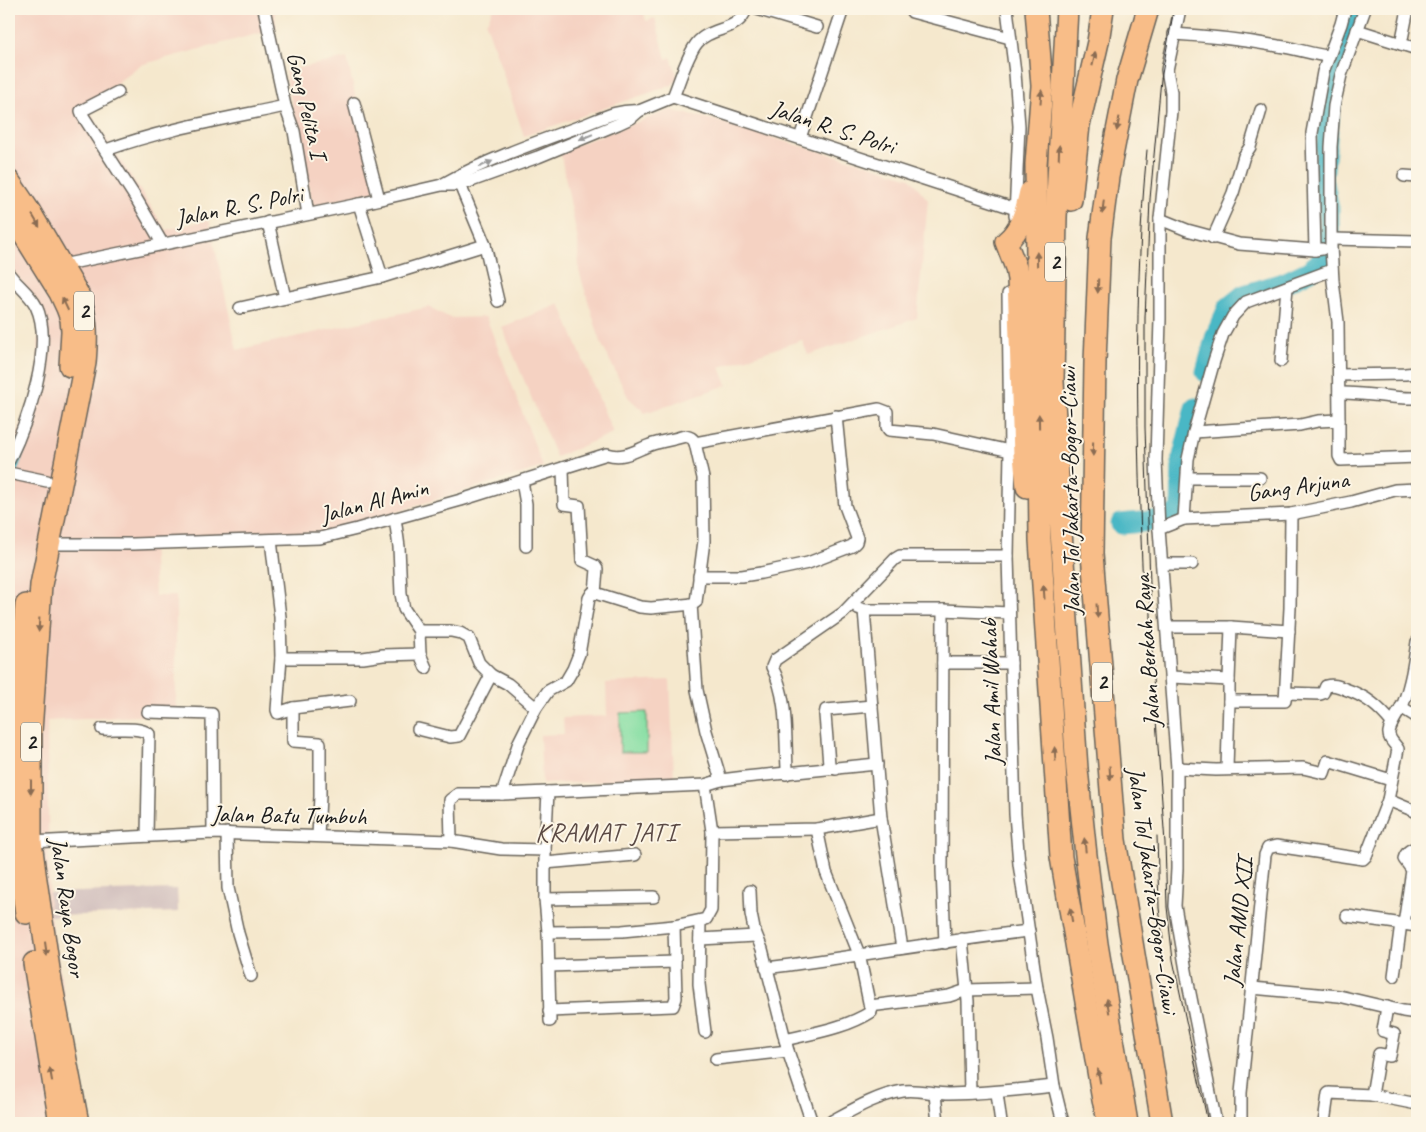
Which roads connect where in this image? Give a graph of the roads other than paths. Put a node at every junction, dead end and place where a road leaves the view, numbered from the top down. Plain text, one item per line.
1 (264, 9) edge
2 (746, 9) edge
3 (757, 9) edge
4 (843, 9) edge
5 (1007, 9) edge
6 (1036, 9) edge
7 (1067, 9) edge
8 (1103, 9) edge
9 (1148, 9) edge
10 (1180, 9) edge
11 (1345, 9) edge
12 (1364, 9) edge
13 (1408, 9) edge
14 (912, 12) dead end
15 (817, 27) dead end
16 (1174, 34) junction
17 (1348, 36) junction
18 (1010, 38) junction
19 (1401, 44) junction
20 (1417, 49) edge
21 (1328, 56) junction
22 (118, 92) dead end
23 (673, 97) junction
24 (354, 103) dead end
25 (285, 106) junction
26 (1262, 110) dead end
27 (800, 138) junction
28 (106, 150) junction
29 (1036, 164) junction
30 (1404, 176) dead end
31 (1417, 177) edge
32 (9, 181) edge
33 (458, 181) junction
34 (379, 199) junction
35 (359, 204) junction
36 (9, 211) edge
37 (308, 214) junction
38 (1160, 219) junction
39 (268, 222) junction
40 (1213, 238) junction
41 (1417, 240) edge
42 (162, 243) junction
43 (485, 245) junction
44 (1325, 247) junction
45 (55, 269) junction
46 (1332, 270) junction
47 (9, 274) edge
48 (382, 277) junction
49 (1288, 287) junction
50 (1008, 294) dead end
51 (285, 298) junction
52 (498, 301) dead end
53 (240, 308) dead end
54 (1281, 361) dead end
55 (1417, 373) edge
56 (1339, 375) junction
57 (1339, 393) junction
58 (1417, 398) edge
59 (836, 416) junction
60 (1339, 420) junction
61 (1194, 432) junction
62 (695, 443) junction
63 (1010, 451) junction
64 (1417, 457) edge
65 (9, 460) edge
66 (563, 468) junction
67 (12, 473) edge
68 (1188, 478) junction
69 (1260, 478) dead end
70 (48, 481) junction
71 (522, 481) junction
72 (1417, 489) edge
73 (1291, 514) junction
74 (1060, 516) junction
75 (395, 518) junction
76 (1184, 519) junction
77 (1159, 528) junction
78 (271, 540) junction
79 (1040, 540) junction
80 (50, 544) junction
81 (526, 546) dead end
82 (1008, 556) junction
83 (1162, 564) junction
84 (1192, 564) dead end
85 (699, 576) junction
86 (595, 593) junction
87 (691, 604) junction
88 (852, 605) junction
89 (864, 610) junction
90 (943, 610) junction
91 (1010, 612) junction
92 (1167, 627) junction
93 (1231, 627) junction
94 (419, 631) junction
95 (1289, 631) junction
96 (1417, 642) edge
97 (420, 654) junction
98 (281, 658) junction
99 (943, 663) junction
100 (1011, 663) junction
101 (426, 668) dead end
102 (491, 675) junction
103 (1171, 677) junction
104 (1229, 680) junction
105 (1286, 693) junction
106 (1229, 701) junction
107 (350, 702) dead end
108 (872, 706) junction
109 (1401, 707) junction
110 (293, 708) junction
111 (536, 708) junction
112 (148, 712) dead end
113 (1417, 717) edge
114 (1392, 723) junction
115 (102, 729) dead end
116 (418, 729) dead end
117 (877, 764) junction
118 (1177, 768) junction
119 (836, 769) junction
120 (1227, 769) junction
121 (786, 774) junction
122 (721, 780) junction
123 (1391, 780) junction
124 (705, 785) junction
125 (548, 792) junction
126 (502, 794) junction
127 (1388, 800) junction
128 (1417, 812) edge
129 (881, 818) junction
130 (817, 828) junction
131 (712, 831) junction
132 (213, 833) junction
133 (227, 834) junction
134 (147, 836) junction
135 (318, 836) junction
136 (451, 841) junction
137 (31, 842) junction
138 (1417, 848) edge
139 (545, 850) junction
140 (635, 855) dead end
141 (545, 863) junction
142 (750, 892) dead end
143 (654, 897) dead end
144 (545, 899) junction
145 (1347, 916) dead end
146 (700, 921) junction
147 (1403, 924) junction
148 (674, 926) junction
149 (1417, 926) edge
150 (1029, 931) junction
151 (548, 932) junction
152 (756, 936) junction
153 (700, 939) junction
154 (962, 939) junction
155 (945, 942) junction
156 (902, 948) junction
157 (859, 954) junction
158 (675, 962) junction
159 (549, 966) junction
160 (766, 968) junction
161 (251, 976) dead end
162 (1394, 976) dead end
163 (1037, 988) junction
164 (1252, 988) junction
165 (967, 990) junction
166 (870, 1006) junction
167 (1387, 1007) junction
168 (1417, 1013) edge
169 (706, 1032) dead end
170 (786, 1046) junction
171 (716, 1059) dead end
172 (1054, 1086) junction
173 (997, 1092) junction
174 (970, 1093) junction
175 (935, 1094) junction
176 (1372, 1095) junction
177 (1417, 1104) edge
178 (832, 1121) dead end
179 (60, 1123) edge
180 (78, 1123) edge
181 (812, 1123) edge
182 (938, 1123) edge
183 (1001, 1123) edge
184 (1063, 1123) edge
185 (1109, 1123) edge
186 (1128, 1123) edge
187 (1162, 1123) edge
188 (1216, 1123) edge
189 (1241, 1123) edge
190 (1324, 1123) edge

1 - 25 street, Gang Pelita I
2 - 23 street
3 - 15 street
4 - 27 street
5 - 18 street
29 -> 6 highway
74 -> 7 highway, Jalan Tol Jakarta–Bogor–Ciawi / 2
74 -> 8 highway, Jalan Tol Jakarta–Bogor–Ciawi / 2
9 -> 187 highway, Jalan Tol Jakarta–Bogor–Ciawi / 2
10 - 16 street, Jalan Berkah Raya
11 - 17 street
12 - 17 street
13 - 19 street
14 - 18 street
16 - 21 street
16 - 38 street, Jalan Berkah Raya
17 - 19 street
17 - 21 street
17 - 44 street
18 - 27 street, Jalan R. S. Polri
19 - 20 street
21 - 44 street
22 - 28 street
23 - 27 street, Jalan R. S. Polri
23 - 33 street, Jalan R. S. Polri
24 - 34 street
25 - 28 street
25 - 37 street, Gang Pelita I
26 - 40 street
28 - 42 street
79 -> 29 highway
29 - 79 highway
30 - 31 street
32 -> 45 highway, Jalan Raya Bogor / 2
33 - 34 street, Jalan R. S. Polri
33 - 43 street
34 - 35 street, Jalan R. S. Polri
35 - 37 street, Jalan R. S. Polri
35 - 48 street
36 - 45 highway, Jalan Raya Bogor / 2
37 - 39 street, Jalan R. S. Polri
38 - 40 street
38 - 77 street, Jalan Berkah Raya
39 - 42 street, Jalan R. S. Polri
39 - 51 street
40 - 44 street
41 - 44 street
42 - 45 street, Jalan R. S. Polri
43 - 48 street
43 - 52 street
44 - 46 street
70 -> 45 highway, Jalan Raya Bogor / 2
45 - 80 highway, Jalan Raya Bogor / 2
46 - 49 street
46 - 56 street
47 - 65 street
48 - 51 street
49 - 54 street
49 - 61 street
50 - 63 street, Jalan Amil Wahab
51 - 53 street
55 - 56 street
56 - 57 street
57 - 58 street
57 - 60 street
59 - 62 street
59 - 63 street
59 - 85 street
60 - 61 street
60 - 64 street
61 - 68 street
62 - 66 street, Jalan Al Amin
62 - 85 street
63 - 82 street, Jalan Amil Wahab
66 - 71 street, Jalan Al Amin
66 - 86 street
67 - 70 street
68 - 69 street
68 - 76 street
179 -> 70 highway, Jalan Raya Bogor / 2
71 - 75 street, Jalan Al Amin
71 - 81 street
72 - 73 street, Gang Arjuna
73 - 76 street, Gang Arjuna
73 - 95 street
186 -> 74 highway, Jalan Tol Jakarta–Bogor–Ciawi / 2
75 - 78 street, Jalan Al Amin
75 - 94 street
76 - 77 street
77 - 83 street, Jalan Berkah Raya
78 - 80 street, Jalan Al Amin
78 - 98 street
185 -> 79 highway
80 -> 137 highway, Jalan Raya Bogor / 2
82 - 88 street
82 - 91 street, Jalan Amil Wahab
83 - 84 street
83 - 92 street, Jalan Berkah Raya
85 - 87 street
86 - 87 street
86 - 111 street
87 - 122 street
88 - 89 street
88 - 121 street
89 - 90 street
89 - 108 street
90 - 91 street
90 - 99 street
91 - 100 street, Jalan Amil Wahab
92 - 93 street
92 - 103 street, Jalan Berkah Raya
93 - 95 street
93 - 104 street
94 - 97 street
94 - 102 street
95 - 105 street
96 - 109 street
97 - 98 street
97 - 101 street
98 - 110 street
99 - 100 street
99 - 155 street
100 - 150 street, Jalan Amil Wahab
102 - 111 street
102 - 116 street
103 - 104 street
103 - 118 street, Jalan Berkah Raya
104 - 106 street
105 - 106 street
105 - 114 street
106 - 120 street
107 - 110 street
108 - 117 street
108 - 119 street
109 - 113 street
109 - 114 street
110 - 135 street
111 - 126 street
112 - 132 street
114 - 123 street, Jalan AMD XII
115 - 134 street
117 - 119 street
117 - 129 street
118 - 120 street
118 - 188 street, Jalan Berkah Raya
119 - 121 street
120 - 123 street
121 - 122 street
122 - 124 street
123 - 127 street, Jalan AMD XII
124 - 125 street
124 - 131 street
125 - 126 street
125 - 139 street
126 - 136 street
127 - 128 street
127 - 164 street, Jalan AMD XII
129 - 130 street
129 - 156 street
130 - 131 street
130 - 157 street
131 - 146 street
132 - 133 street, Jalan Batu Tumbuh
132 - 134 street, Jalan Batu Tumbuh
133 - 135 street, Jalan Batu Tumbuh
133 - 161 street
134 - 137 street, Jalan Batu Tumbuh
135 - 136 street, Jalan Batu Tumbuh
136 - 139 street, Jalan Batu Tumbuh
137 -> 180 highway, Jalan Raya Bogor / 2
138 - 147 street
139 - 141 street
140 - 141 street
141 - 144 street
142 - 152 street
143 - 144 street
144 - 151 street
145 - 147 street
146 - 148 street
146 - 153 street
147 - 149 street
147 - 162 street
148 - 151 street
148 - 158 street
150 - 154 street
150 - 163 street, Jalan Amil Wahab
151 - 159 street
152 - 153 street
152 - 160 street
153 - 169 street
154 - 155 street
154 - 165 street
155 - 156 street
156 - 157 street
157 - 160 street
157 - 166 street
158 - 159 street
158 - 159 street
160 - 170 street
163 - 165 street
163 - 172 street, Jalan Amil Wahab
164 - 167 street
164 - 189 street, Jalan AMD XII
165 - 166 street
165 - 174 street
166 - 170 street
167 - 168 street
167 - 176 street
170 - 171 street
170 - 181 street
172 - 173 street
172 - 184 street, Jalan Amil Wahab
173 - 174 street
173 - 183 street
174 - 175 street
175 - 178 street
175 - 182 street
176 - 177 street
176 - 190 street

